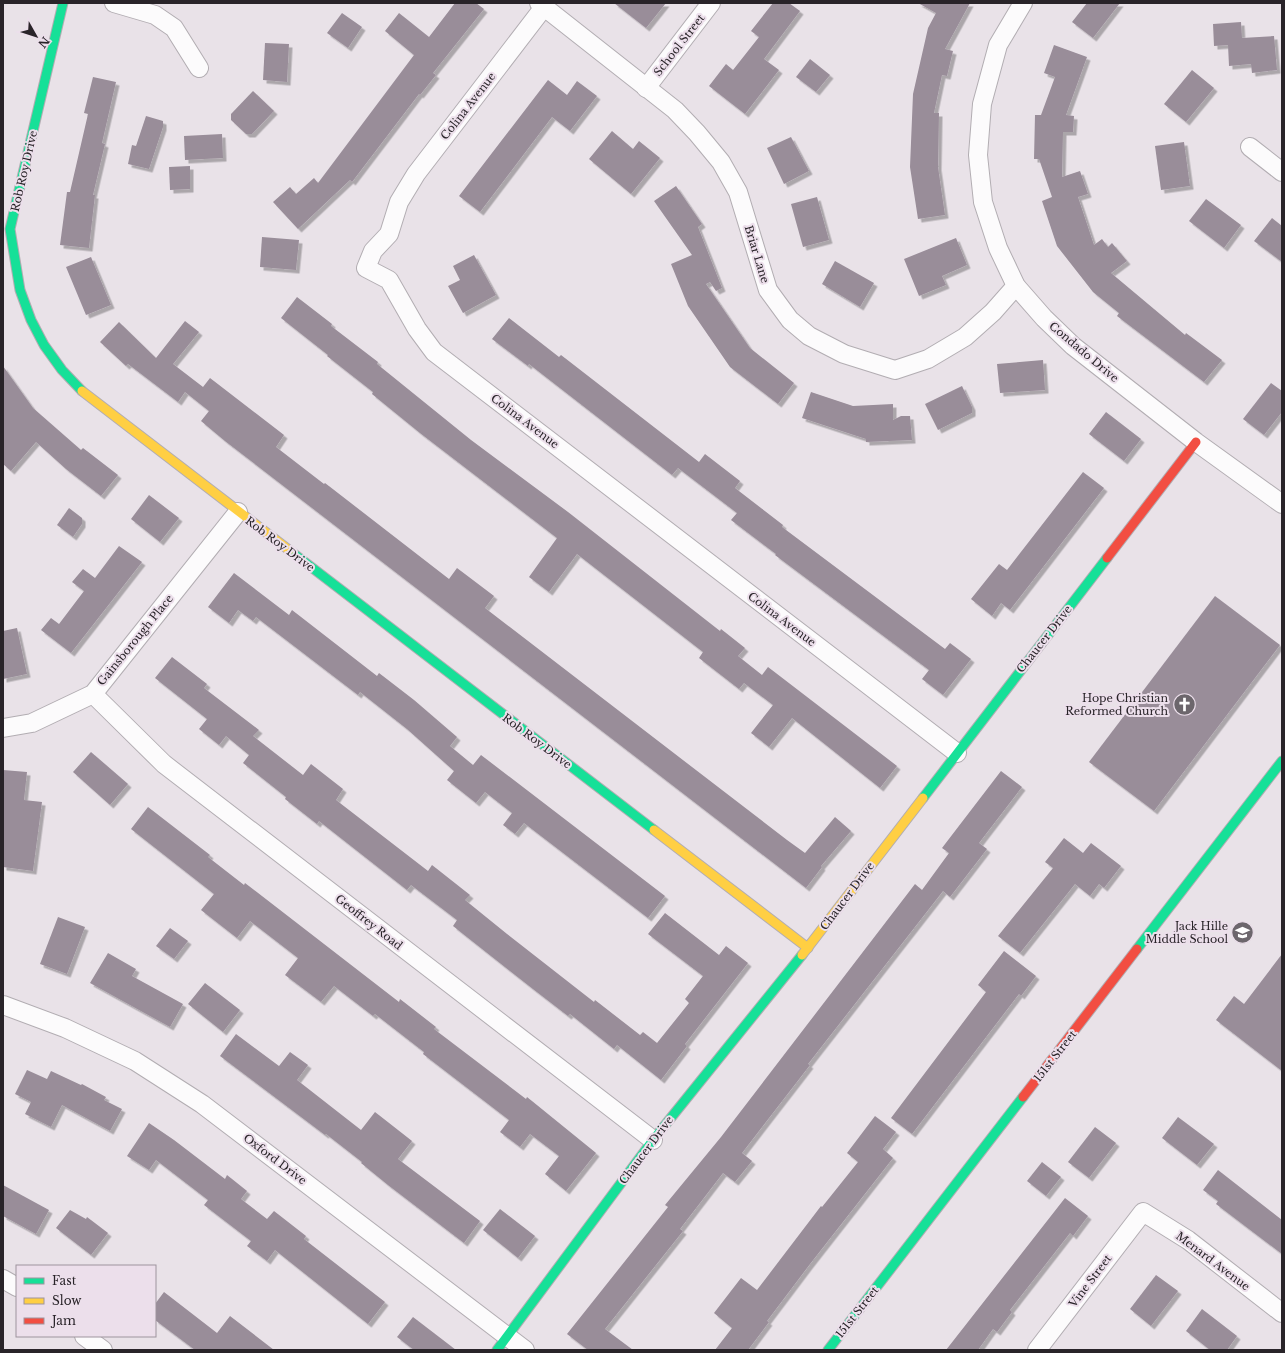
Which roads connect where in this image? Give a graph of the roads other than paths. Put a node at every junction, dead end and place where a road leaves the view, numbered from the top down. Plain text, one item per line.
1 (63, 3) edge
2 (114, 3) edge
3 (711, 3) edge
4 (1023, 3) edge
5 (541, 5) edge
6 (200, 68) dead end
7 (646, 88) junction
8 (1250, 147) dead end
9 (1282, 172) edge
10 (7, 228) edge
11 (1016, 286) junction
12 (1196, 442) junction
13 (1279, 496) edge
14 (238, 512) junction
15 (93, 694) junction
16 (3, 728) edge
17 (957, 753) junction
18 (1282, 761) edge
19 (808, 948) junction
20 (3, 1005) edge
21 (652, 1140) junction
22 (1143, 1212) joint
23 (3, 1279) edge
24 (16, 1286) edge
25 (1282, 1313) edge
26 (85, 1337) edge
27 (503, 1343) edge
28 (103, 1350) edge
29 (525, 1350) edge
30 (828, 1350) edge
31 (1038, 1350) edge

1 - 10 street, Rob Roy Drive
2 - 6 street
3 - 7 street, School Street
4 - 11 street, Condado Drive
5 - 7 street, Briar Lane
5 - 17 street, Colina Avenue
7 - 11 street, Briar Lane
8 - 9 street
10 - 14 street, Rob Roy Drive
11 - 12 street, Condado Drive
12 - 13 street, Condado Drive
12 - 17 street, Chaucer Drive
14 - 15 street, Gainsborough Place
14 - 19 street, Rob Roy Drive
15 - 16 street, Gainsborough Place
15 - 21 street, Geoffrey Road
17 - 19 street, Chaucer Drive
18 - 30 street, 151st Street
19 - 21 street, Chaucer Drive
20 - 27 street, Oxford Drive
21 - 27 street, Chaucer Drive
22 - 25 street, Menard Avenue
22 - 31 street, Vine Street
23 - 24 street
26 - 28 street
27 - 29 street, Oxford Drive

